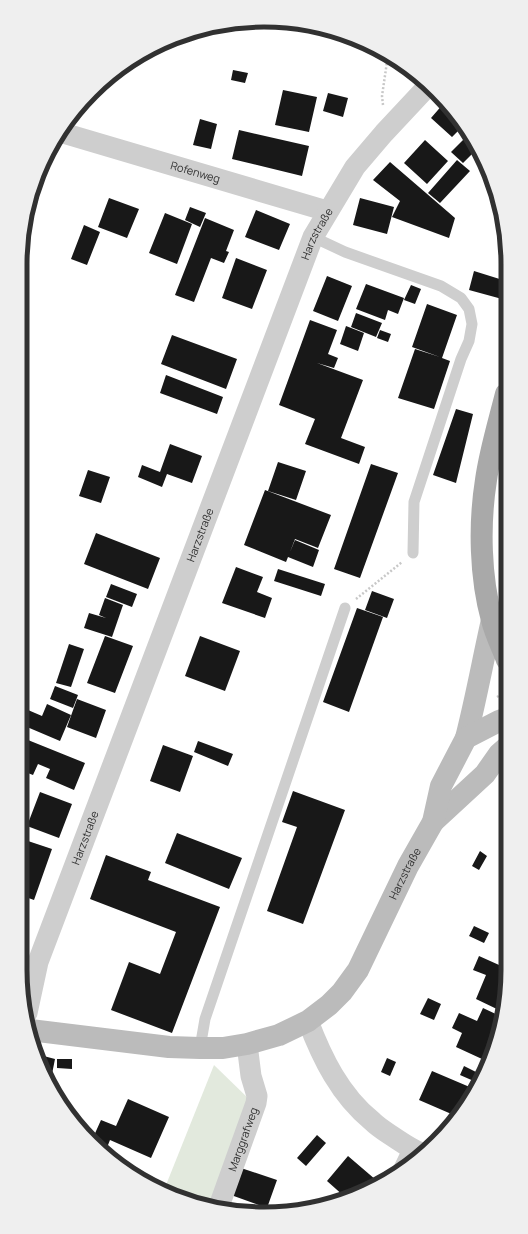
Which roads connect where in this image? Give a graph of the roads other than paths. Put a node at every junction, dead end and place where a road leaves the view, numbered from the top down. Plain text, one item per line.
1 (424, 90) edge
2 (65, 135) edge
3 (327, 211) junction
4 (312, 237) junction
5 (501, 415) edge
6 (413, 553) road end
7 (344, 608) road end
8 (492, 620) junction
9 (501, 644) edge
10 (501, 720) edge
11 (466, 738) junction
12 (501, 752) edge
13 (501, 767) edge
14 (484, 774) junction
15 (433, 822) junction
16 (29, 1002) edge
17 (308, 1021) junction
18 (35, 1031) edge
19 (247, 1044) junction
20 (200, 1048) junction
21 (415, 1150) edge
22 (220, 1202) edge

1 - 3 street, Harzstraße
2 - 3 street, Rofenweg
3 - 4 street, Harzstraße
4 - 6 lane
4 - 16 street, Harzstraße
5 - 8 main road
7 - 20 lane
8 - 9 main road
8 - 11 main road, Harzstraße
10 - 11 main road
11 - 15 main road, Harzstraße
12 - 14 main road, Harzstraße
13 - 14 main road
14 - 15 main road, Harzstraße
15 - 17 main road, Harzstraße
17 - 19 main road, Harzstraße
17 - 21 street
18 - 20 main road, Harzstraße
19 - 20 main road, Harzstraße
19 - 22 street, Marggrafweg

